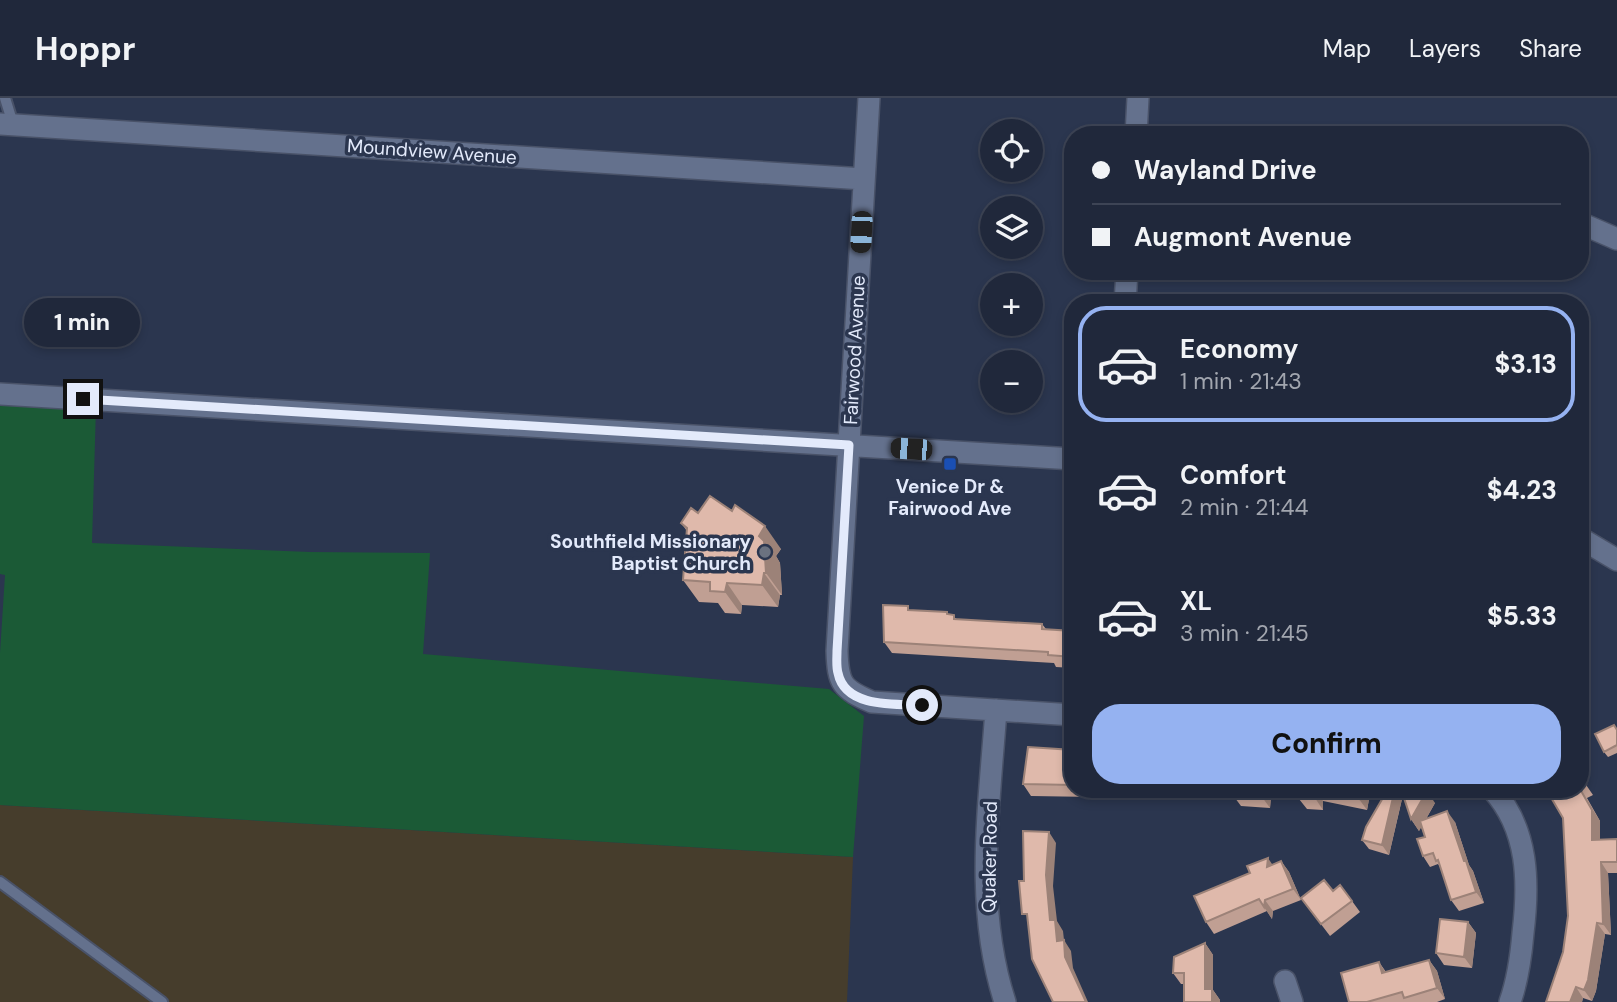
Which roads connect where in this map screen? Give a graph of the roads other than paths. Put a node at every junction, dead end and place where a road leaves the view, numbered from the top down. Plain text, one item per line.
1 (5, 98) edge
2 (869, 98) edge
3 (1138, 98) edge
4 (6, 124) edge
5 (1136, 126) edge
6 (864, 178) junction
7 (1589, 227) edge
8 (1617, 239) edge
9 (0, 394) edge
10 (849, 445) junction
11 (1064, 458) edge
12 (1589, 543) edge
13 (1617, 560) edge
14 (996, 710) junction
15 (1064, 714) edge
16 (1499, 798) edge
17 (0, 882) edge
18 (1285, 981) dead end
19 (162, 1002) edge
20 (1005, 1002) edge
21 (1292, 1002) edge
22 (1510, 1002) edge

1 - 4 lane
2 - 6 street, Fairwood Avenue
3 - 5 street
4 - 6 street, Moundview Avenue
6 - 10 street, Fairwood Avenue
7 - 8 street
9 - 10 street
10 - 11 street
10 - 14 street, Fairwood Avenue
12 - 13 street
14 - 15 street
14 - 20 street, Quaker Road
16 - 22 street
17 - 19 lane
18 - 21 street

